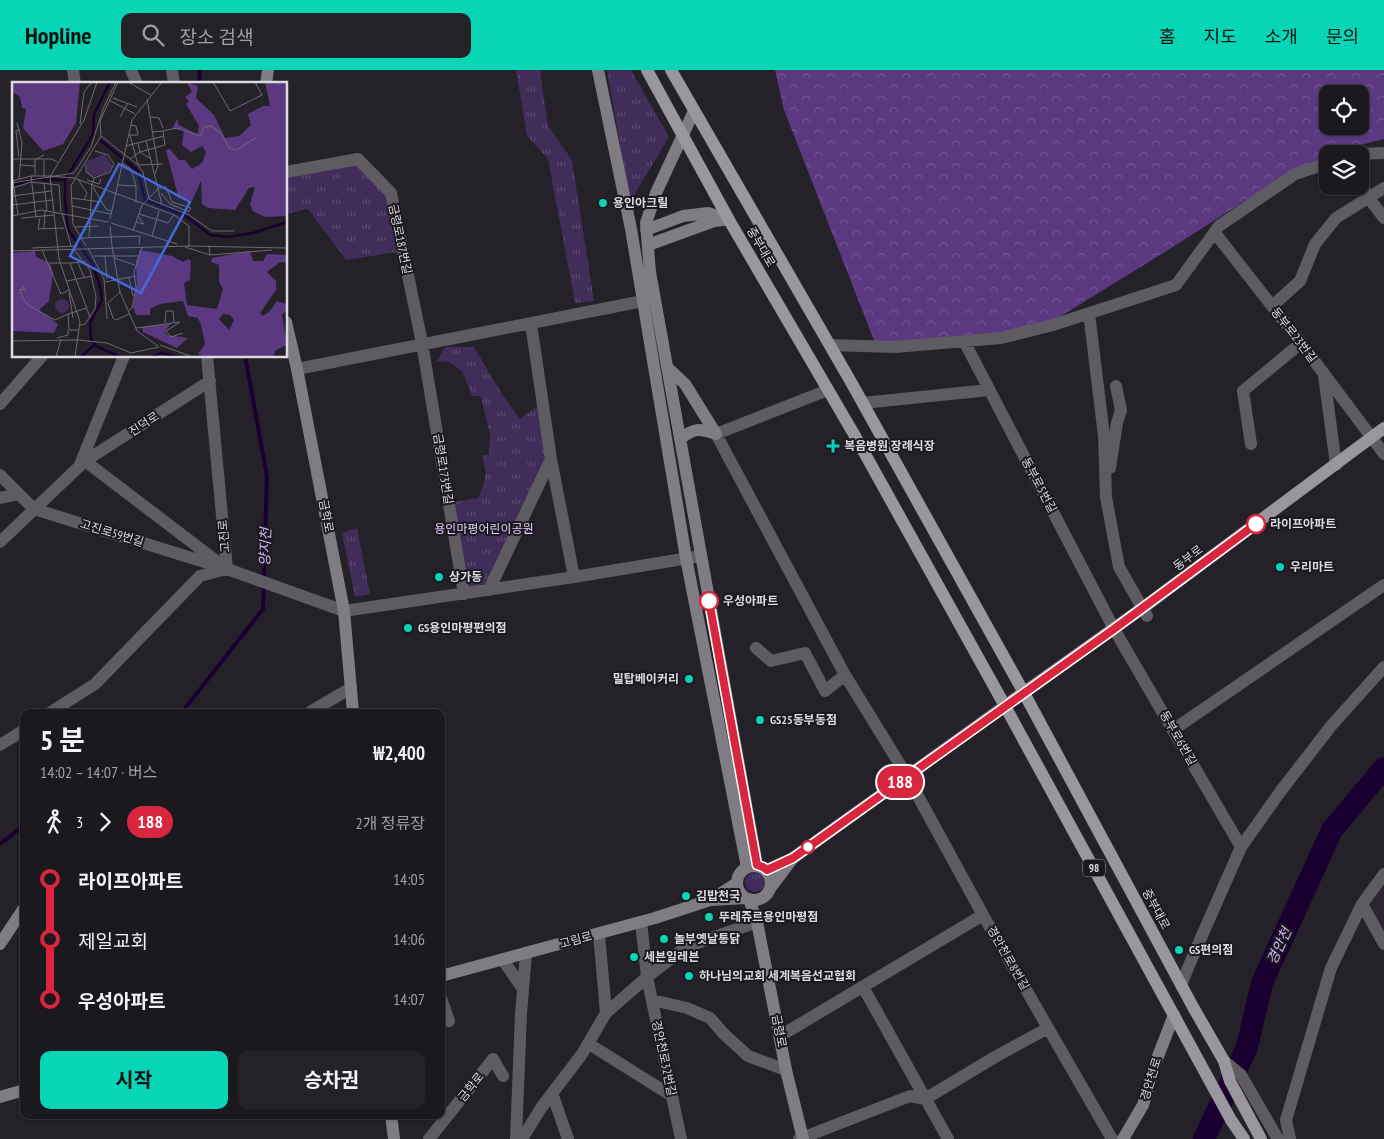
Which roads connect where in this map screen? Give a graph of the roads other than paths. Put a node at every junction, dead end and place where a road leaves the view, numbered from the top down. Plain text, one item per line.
1 (131, 70) edge
2 (598, 70) edge
3 (647, 70) edge
4 (671, 70) edge
5 (136, 82) edge
6 (694, 111) junction
7 (682, 136) junction
8 (1384, 153) edge
9 (1369, 154) edge
10 (1319, 166) edge
11 (288, 172) edge
12 (1384, 188) edge
13 (1368, 197) junction
14 (1384, 218) edge
15 (729, 220) junction
16 (646, 230) junction
17 (1215, 233) junction
18 (648, 245) junction
19 (643, 301) junction
20 (1272, 306) junction
21 (1089, 313) junction
22 (531, 324) junction
23 (288, 331) edge
24 (964, 341) junction
25 (1301, 343) junction
26 (422, 344) junction
27 (830, 345) junction
28 (40, 358) edge
29 (123, 358) edge
30 (207, 358) edge
31 (667, 367) junction
32 (297, 369) junction
33 (1324, 374) junction
34 (210, 381) junction
35 (1116, 386) dead end
36 (828, 390) junction
37 (989, 390) junction
38 (863, 403) junction
39 (0, 404) edge
40 (1384, 428) edge
41 (716, 434) junction
42 (1372, 438) junction
43 (680, 440) junction
44 (1250, 444) dead end
45 (1384, 454) edge
46 (551, 459) junction
47 (82, 464) junction
48 (1336, 464) junction
49 (0, 475) edge
50 (18, 494) junction
51 (1106, 497) junction
52 (0, 498) edge
53 (34, 509) junction
54 (0, 542) edge
55 (700, 556) junction
56 (686, 558) junction
57 (231, 571) junction
58 (574, 577) junction
59 (1384, 585) edge
60 (489, 590) junction
61 (464, 594) junction
62 (344, 611) junction
63 (1145, 612) junction
64 (1114, 629) junction
65 (756, 648) dead end
66 (1384, 668) edge
67 (845, 675) junction
68 (351, 688) junction
69 (1024, 693) junction
70 (1005, 706) junction
71 (56, 709) edge
72 (315, 709) edge
73 (353, 709) edge
74 (1173, 730) junction
75 (20, 732) edge
76 (0, 744) edge
77 (907, 776) junction
78 (1241, 848) junction
79 (793, 858) junction
80 (757, 867) junction
81 (1384, 874) edge
82 (737, 883) junction
83 (770, 890) junction
84 (748, 899) junction
85 (710, 900) junction
86 (1362, 904) junction
87 (20, 914) edge
88 (983, 915) junction
89 (641, 922) junction
90 (757, 922) junction
91 (599, 934) junction
92 (0, 944) edge
93 (1384, 944) edge
94 (526, 954) junction
95 (503, 960) junction
96 (445, 975) edge
97 (647, 977) junction
98 (1181, 985) junction
99 (862, 987) junction
100 (523, 989) junction
101 (652, 1000) junction
102 (445, 1010) edge
103 (606, 1013) junction
104 (1174, 1015) junction
105 (449, 1021) dead end
106 (1048, 1028) junction
107 (780, 1036) junction
108 (588, 1044) junction
109 (1224, 1061) junction
110 (786, 1070) junction
111 (503, 1076) dead end
112 (20, 1091) edge
113 (552, 1093) junction
114 (0, 1097) edge
115 (925, 1099) junction
116 (673, 1101) junction
117 (392, 1119) edge
118 (1231, 1120) junction
119 (1276, 1135) edge
120 (802, 1138) edge
121 (394, 1139) edge
122 (429, 1139) edge
123 (516, 1139) edge
124 (522, 1139) edge
125 (568, 1139) edge
126 (681, 1139) edge
127 (948, 1139) edge
128 (1112, 1139) edge
129 (1122, 1139) edge
130 (1236, 1139) edge
131 (1244, 1139) edge
132 (1261, 1139) edge
133 (1290, 1139) edge

1 - 5 street
2 - 19 main road
3 - 7 main road, 중부대로
4 - 6 main road, 중부대로
6 - 7 main road
6 - 27 main road, 중부대로
7 - 15 main road, 중부대로
7 - 16 main road
8 - 9 street
10 - 17 street
11 - 26 street, 금령로187번길
12 - 13 street
13 - 14 street
13 - 20 street
15 - 16 main road
15 - 18 main road
15 - 36 main road, 중부대로
16 - 18 main road
17 - 20 street, 동부로23번길
17 - 21 street
18 - 31 main road
19 - 22 street
19 - 56 main road
20 - 25 street, 동부로23번길
21 - 24 street
21 - 51 street
22 - 26 street
22 - 46 street
23 - 32 main road, 금학로
24 - 27 street
24 - 37 street, 동부로5번길
25 - 33 street, 동부로23번길
25 - 44 street
26 - 32 street
26 - 61 street, 금령로173번길
27 - 38 main road, 중부대로
28 - 39 street
29 - 47 street, 진덕로
30 - 34 street, 고진로
31 - 41 main road
31 - 43 main road
32 - 62 main road, 금학로
33 - 42 street, 동부로23번길
33 - 48 street
34 - 47 street, 진덕로
34 - 57 street, 고진로
35 - 51 street
36 - 41 street
36 - 70 main road, 중부대로
37 - 38 street
37 - 64 street, 동부로5번길
38 - 69 main road, 중부대로
40 - 42 main road, 동부로
41 - 43 main road
41 - 67 street, 경안천로8번길
42 - 45 street, 동부로23번길
42 - 48 main road, 동부로
43 - 55 main road
46 - 58 street
46 - 60 street
47 - 53 street, 진덕로
47 - 57 street, 고진로
48 - 63 main road, 동부로
49 - 50 street, 고진로59번길
50 - 52 street
50 - 53 street, 고진로59번길
51 - 63 street
53 - 54 street, 진덕로
53 - 57 street, 고진로59번길
55 - 56 street
55 - 80 main road
56 - 58 street
56 - 80 main road
57 - 62 street, 고진로59번길
57 - 71 street
58 - 60 street
59 - 74 street
60 - 61 street
61 - 62 street
62 - 68 main road, 금학로
63 - 64 main road, 동부로
64 - 69 main road, 동부로
64 - 74 street, 동부로6번길
65 - 67 street
66 - 78 street
67 - 77 street, 경안천로8번길
68 - 72 street
68 - 73 main road, 금학로
69 - 70 main road, 동부로
69 - 98 main road, 중부대로 / 98
70 - 77 main road
70 - 104 main road, 98
74 - 78 street, 동부로6번길
75 - 76 street
77 - 79 main road
77 - 88 street, 경안천로8번길
78 - 98 street
79 - 80 main road
79 - 83 main road
80 - 82 main road
80 - 83 main road
81 - 86 street
82 - 84 main road
82 - 85 main road, 고림로
83 - 84 main road
83 - 90 main road
84 - 85 main road, 고림로
84 - 90 main road, 금령로
85 - 89 main road, 고림로
86 - 93 street
86 - 133 street
87 - 92 main road
88 - 99 street
88 - 106 street, 경안천로8번길
89 - 91 main road, 고림로
89 - 97 street, 경안천로32번길
90 - 97 street
90 - 107 main road, 금령로
91 - 94 main road, 고림로
91 - 103 street
94 - 95 main road, 고림로
94 - 100 street
95 - 96 main road, 고림로
95 - 100 street
97 - 101 street, 경안천로32번길
97 - 103 street
98 - 109 main road, 중부대로 / 98
99 - 107 street
99 - 115 street
100 - 123 street
101 - 110 street
101 - 116 street, 경안천로32번길
102 - 105 street
103 - 108 street
104 - 118 main road, 98
104 - 129 main road, 경안천로
106 - 115 street
106 - 128 street, 경안천로8번길
107 - 110 main road, 금령로
108 - 113 street
108 - 116 street
109 - 119 street
109 - 132 main road, 중부대로 / 98
110 - 120 main road, 금령로
111 - 122 street, 금학로
112 - 114 main road
113 - 124 street
113 - 125 street
115 - 120 street
115 - 127 street
116 - 126 street, 경안천로32번길
117 - 121 main road
118 - 130 street
118 - 131 main road, 98

